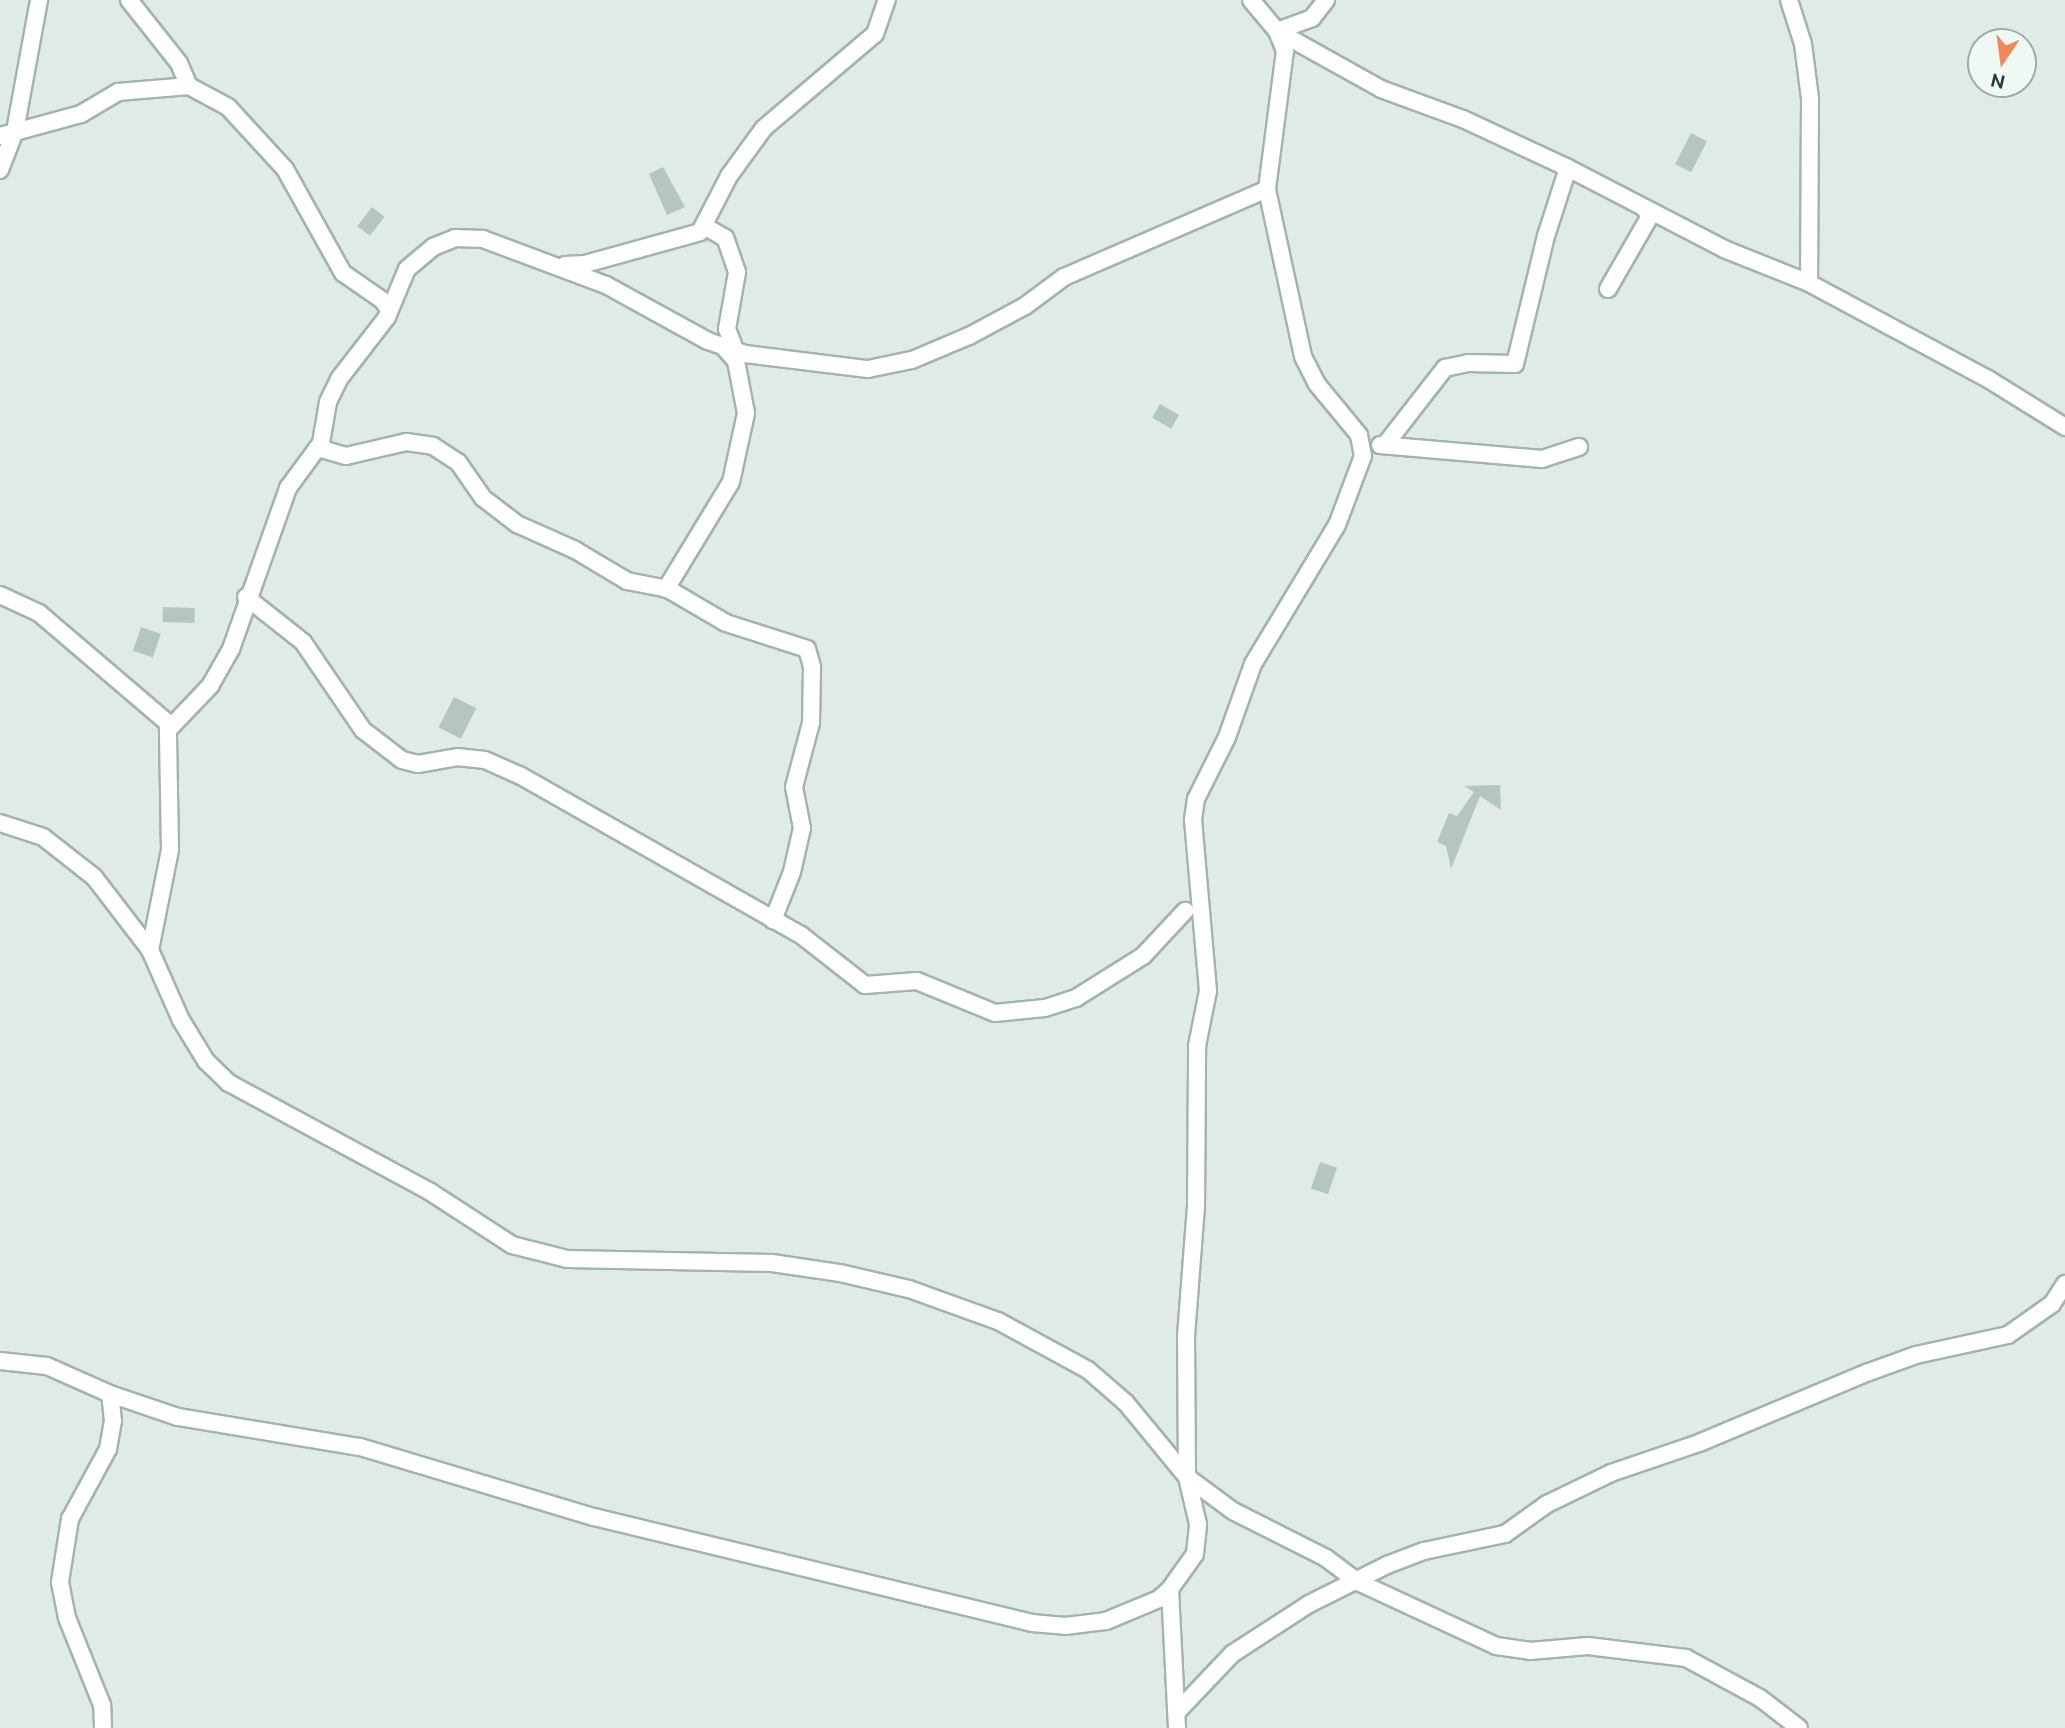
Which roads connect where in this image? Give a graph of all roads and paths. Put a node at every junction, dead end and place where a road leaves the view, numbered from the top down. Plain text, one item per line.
1 (39, 0) edge
2 (129, 0) edge
3 (887, 0) edge
4 (1251, 0) edge
5 (1326, 0) edge
6 (1789, 0) edge
7 (1278, 31) junction
8 (189, 86) junction
9 (8, 134) edge
10 (1568, 168) junction
11 (0, 170) edge
12 (1267, 189) junction
13 (1645, 209) junction
14 (706, 227) junction
15 (558, 265) junction
16 (1809, 284) junction
17 (1608, 289) dead end
18 (387, 317) junction
19 (724, 347) junction
20 (2065, 427) edge
21 (1385, 445) junction
22 (1363, 446) junction
23 (1579, 447) dead end
24 (318, 448) junction
25 (666, 589) junction
26 (0, 595) edge
27 (246, 597) junction
28 (170, 726) junction
29 (0, 823) edge
30 (1185, 911) dead end
31 (773, 920) junction
32 (150, 950) junction
33 (2065, 1284) edge
34 (0, 1361) edge
35 (110, 1394) junction
36 (1187, 1477) junction
37 (1356, 1581) junction
38 (1170, 1589) junction
39 (1178, 1711) junction
40 (103, 1728) edge
41 (1177, 1728) edge
42 (1799, 1728) edge

1 - 9 street
2 - 8 street
3 - 14 street
4 - 7 street
5 - 7 street
6 - 16 street
7 - 10 street
7 - 12 street
8 - 9 street
8 - 18 street
9 - 11 street
10 - 13 street
10 - 21 street
12 - 19 street
12 - 22 street
13 - 16 street
13 - 17 street
14 - 15 street
14 - 19 street
15 - 18 street
15 - 19 street
16 - 20 street
18 - 24 street
19 - 25 street
21 - 22 street
21 - 23 street
22 - 36 street
24 - 25 street
24 - 27 street
25 - 31 street
26 - 28 street
27 - 28 street
27 - 31 street
28 - 32 street
29 - 32 street
30 - 31 street
32 - 36 street
33 - 37 street
34 - 35 street
35 - 38 street
35 - 40 street
36 - 37 street
36 - 38 street
37 - 39 street
37 - 42 street
38 - 39 street
39 - 41 street

